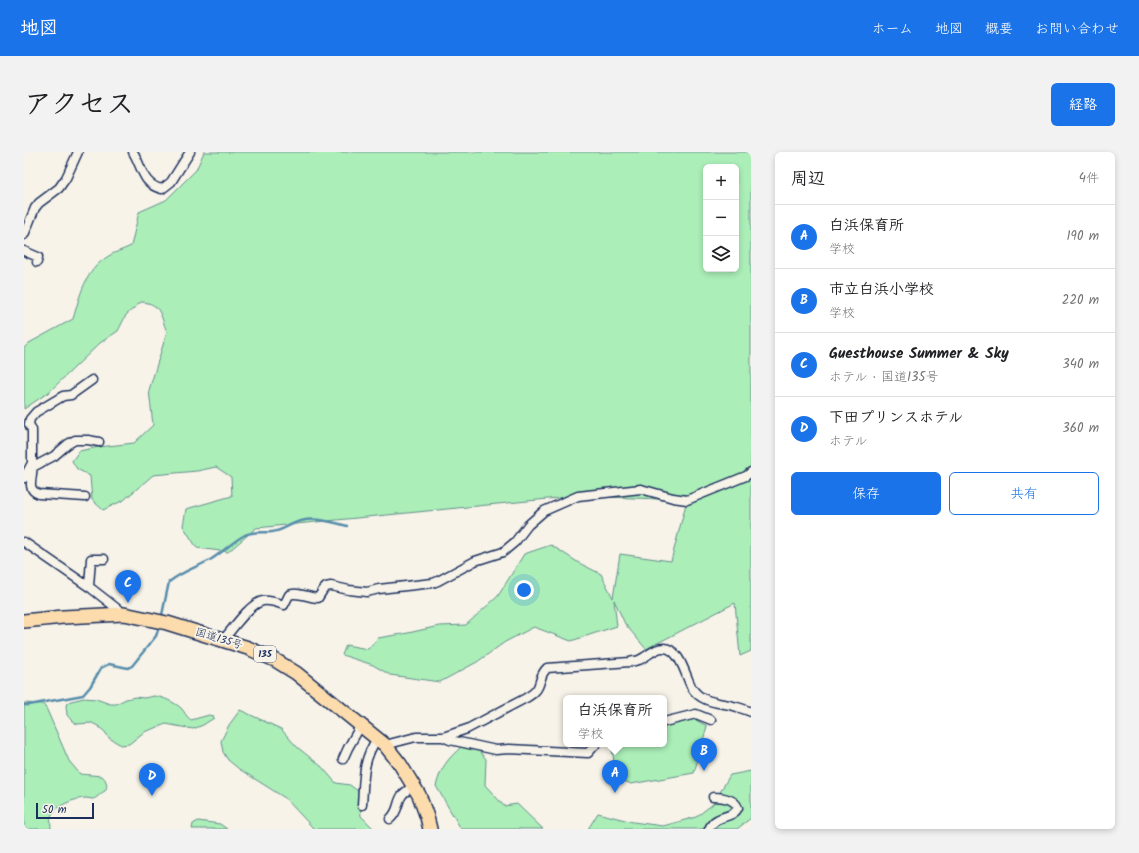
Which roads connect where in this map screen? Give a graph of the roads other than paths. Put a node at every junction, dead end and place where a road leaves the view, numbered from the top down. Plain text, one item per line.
1 (78, 152) edge
2 (132, 152) edge
3 (190, 152) edge
4 (28, 215) edge
5 (24, 235) edge
6 (24, 251) edge
7 (37, 262) dead end
8 (92, 380) dead end
9 (99, 442) dead end
10 (32, 465) junction
11 (751, 472) edge
12 (24, 478) edge
13 (85, 497) dead end
14 (24, 542) edge
15 (104, 559) dead end
16 (89, 586) junction
17 (124, 614) junction
18 (24, 621) edge
19 (223, 640) junction
20 (751, 712) edge
21 (711, 720) dead end
22 (667, 721) edge
23 (361, 725) junction
24 (443, 736) junction
25 (381, 742) junction
26 (593, 747) edge
27 (343, 759) dead end
28 (414, 786) junction
29 (714, 798) dead end
30 (362, 805) dead end
31 (390, 819) dead end
32 (430, 829) edge
33 (709, 829) edge

1 - 4 street
2 - 3 street
4 - 5 street
6 - 7 street
8 - 10 street
9 - 10 street
10 - 12 street
10 - 13 street
11 - 19 street
14 - 16 street
15 - 16 street
16 - 17 street
17 - 18 highway, 国道135号 / 135
17 - 19 highway, 国道135号 / 135
19 - 23 highway, 国道135号 / 135
20 - 24 street
21 - 22 street
23 - 25 highway, 国道135号 / 135
23 - 27 street
24 - 25 street
24 - 26 street
25 - 28 highway, 国道135号 / 135
25 - 30 street
28 - 31 street
28 - 32 highway, 国道135号 / 135
29 - 33 street

